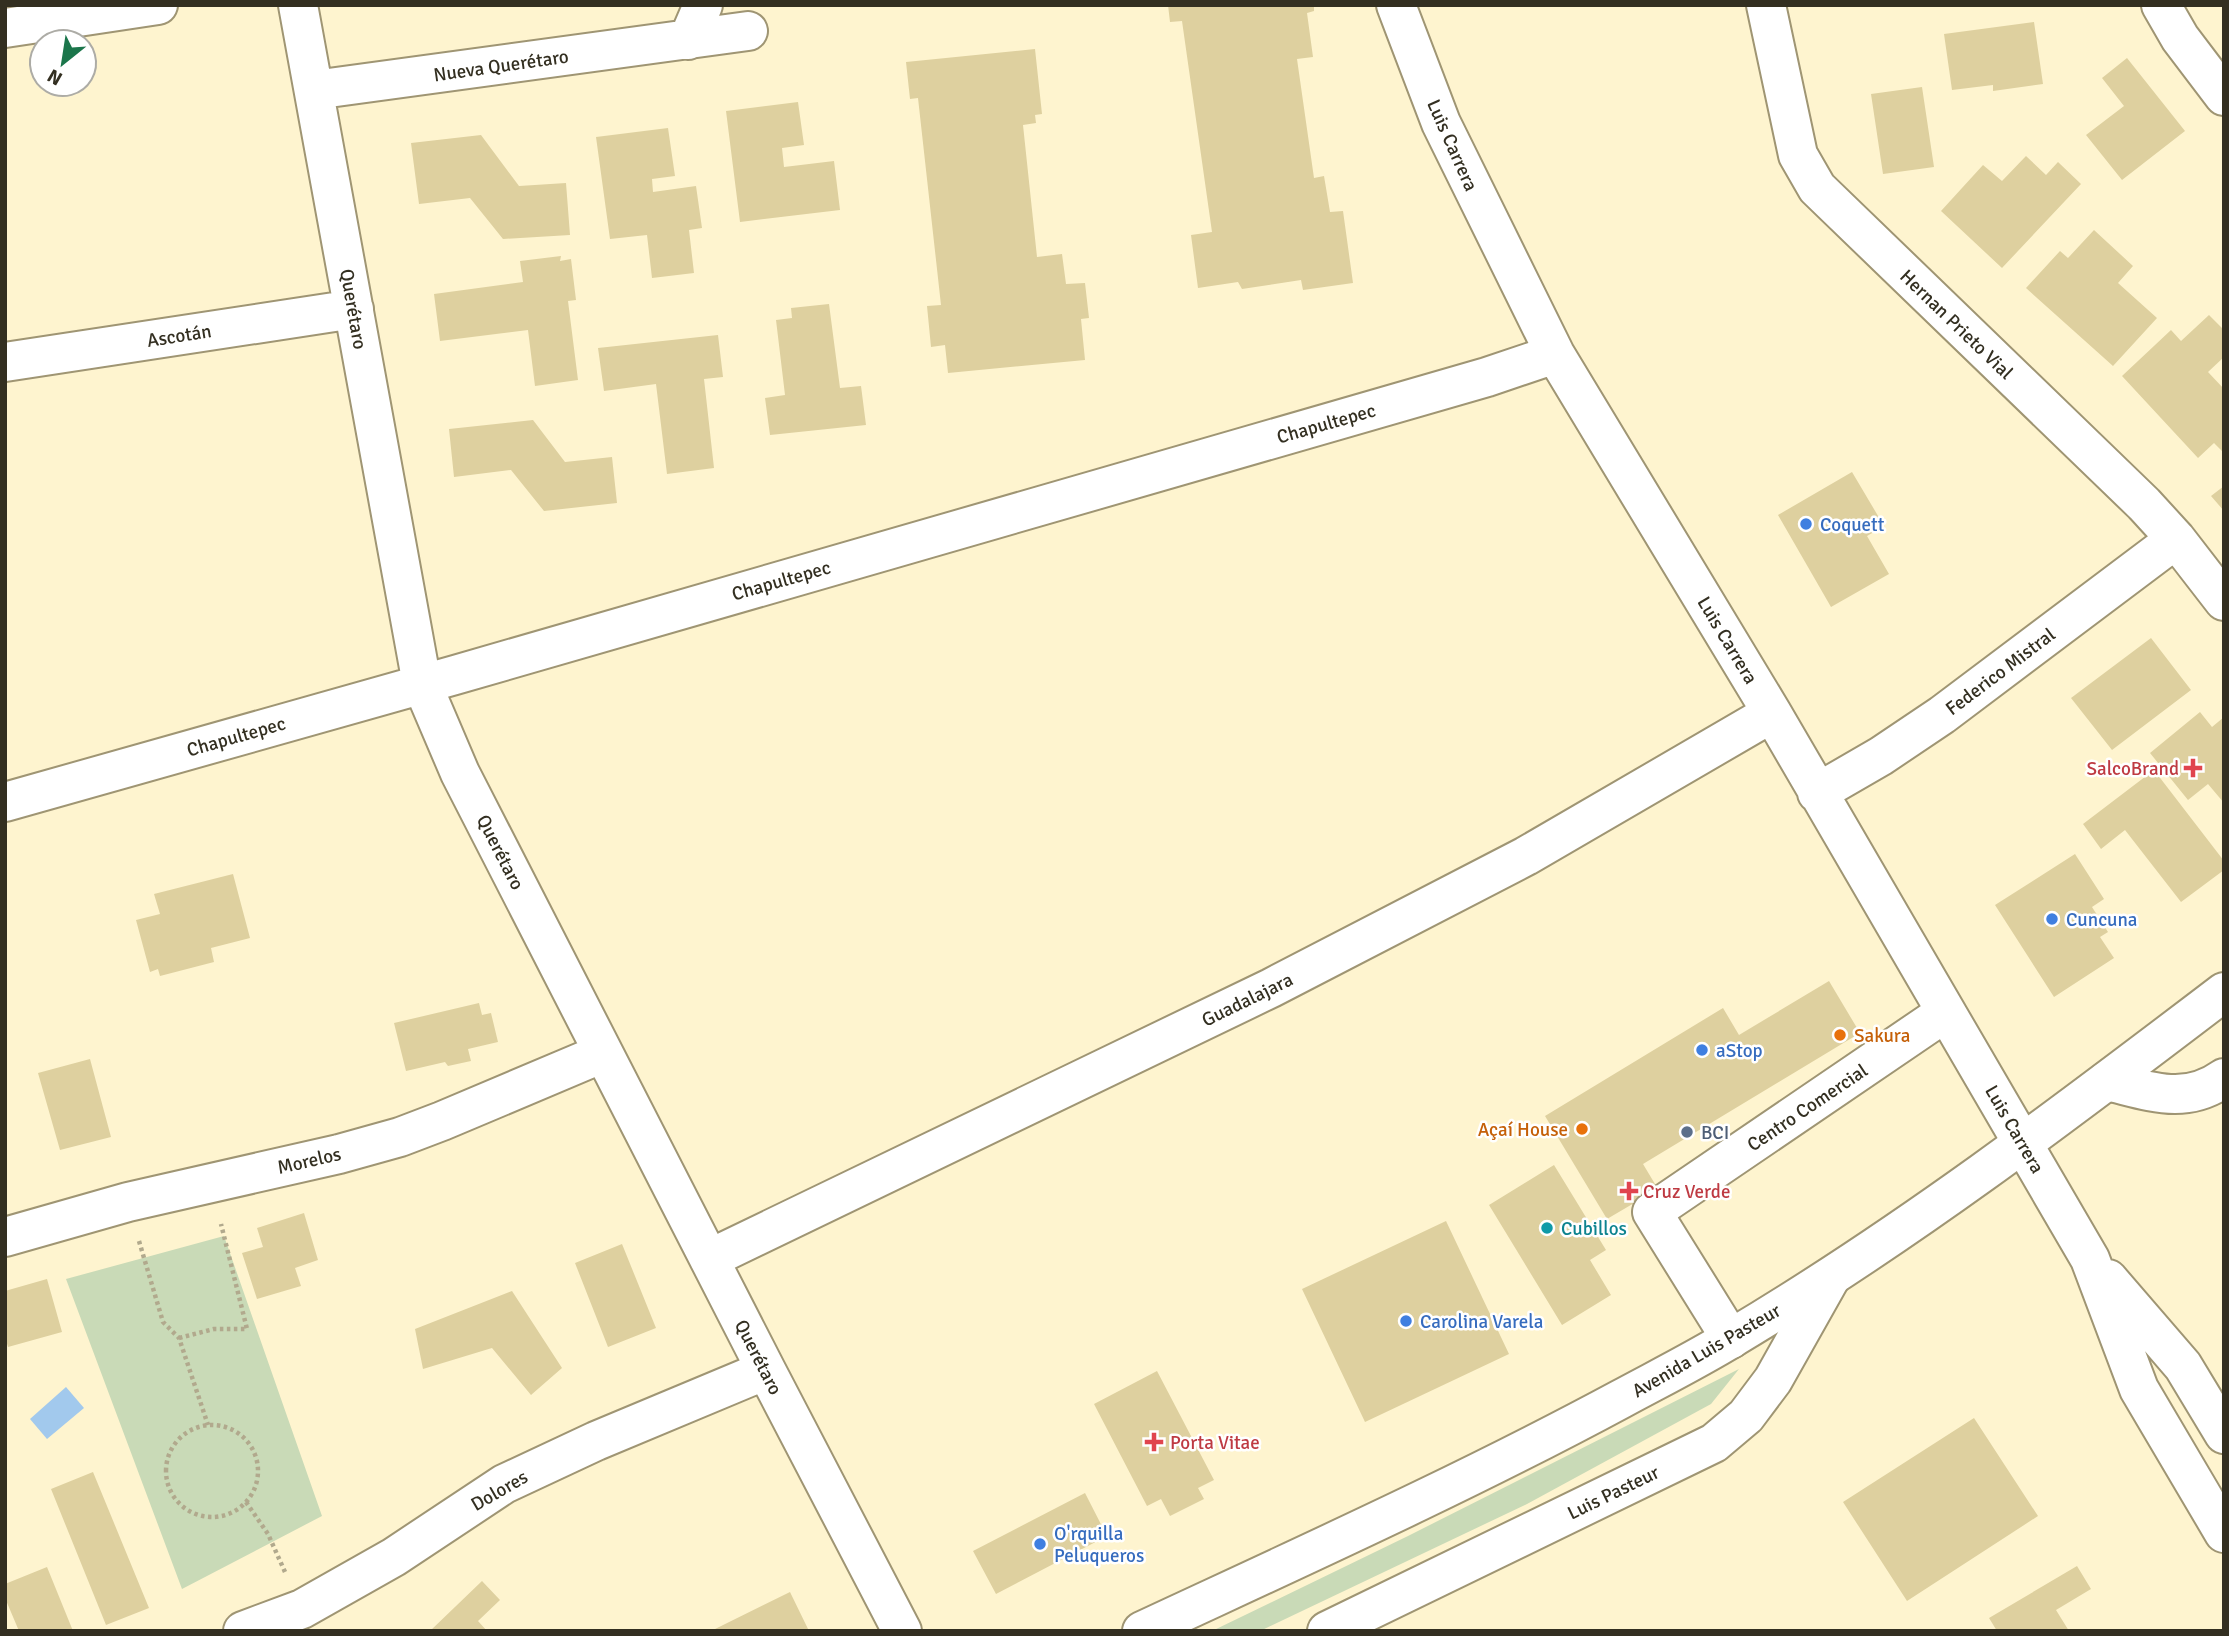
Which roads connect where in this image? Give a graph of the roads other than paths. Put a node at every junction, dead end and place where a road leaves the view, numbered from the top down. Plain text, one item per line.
1 (158, 5) edge
2 (298, 5) edge
3 (703, 5) edge
4 (1396, 5) edge
5 (1766, 5) edge
6 (2161, 5) edge
7 (5, 29) edge
8 (748, 31) dead end
9 (688, 40) junction
10 (314, 90) junction
11 (2224, 96) edge
12 (354, 309) junction
13 (1555, 354) junction
14 (5, 362) edge
15 (2176, 539) junction
16 (2224, 601) edge
17 (422, 684) junction
18 (1772, 713) junction
19 (1817, 793) junction
20 (5, 802) edge
21 (2224, 992) edge
22 (1946, 1012) junction
23 (603, 1053) junction
24 (2224, 1078) edge
25 (2107, 1081) junction
26 (2024, 1145) junction
27 (5, 1237) edge
28 (709, 1259) junction
29 (2090, 1259) junction
30 (1831, 1277) junction
31 (1731, 1339) junction
32 (766, 1370) junction
33 (2224, 1434) edge
34 (2224, 1533) edge
35 (243, 1631) edge
36 (902, 1631) edge
37 (1142, 1631) edge
38 (1327, 1631) edge

1 - 7 street
2 - 10 street, Querétaro
3 - 9 street
4 - 13 street, Luis Carrera
5 - 15 street, Hernan Prieto Vial
6 - 11 street
8 - 9 street, Nueva Querétaro
9 - 10 street, Nueva Querétaro
10 - 12 street, Querétaro
12 - 14 street, Ascotán
12 - 17 street, Querétaro
13 - 17 street, Chapultepec
13 - 18 street, Luis Carrera
15 - 16 street, Hernan Prieto Vial
15 - 19 street, Federico Mistral
17 - 20 street, Chapultepec
17 - 23 street, Querétaro
18 - 19 street, Luis Carrera
18 - 28 street, Guadalajara
19 - 22 street, Luis Carrera
21 - 25 street, Avenida Luis Pasteur
22 - 26 street, Luis Carrera
22 - 31 street, Centro Comercial
23 - 27 street, Morelos
23 - 28 street, Querétaro
24 - 25 street
25 - 26 street, Avenida Luis Pasteur
26 - 29 street, Luis Carrera
26 - 30 street, Avenida Luis Pasteur
28 - 32 street, Querétaro
29 - 33 street, Luis Carrera
29 - 34 street, Luis Carrera
30 - 31 street, Avenida Luis Pasteur
30 - 38 street, Luis Pasteur
31 - 37 street, Avenida Luis Pasteur
32 - 35 street, Dolores
32 - 36 street, Querétaro

